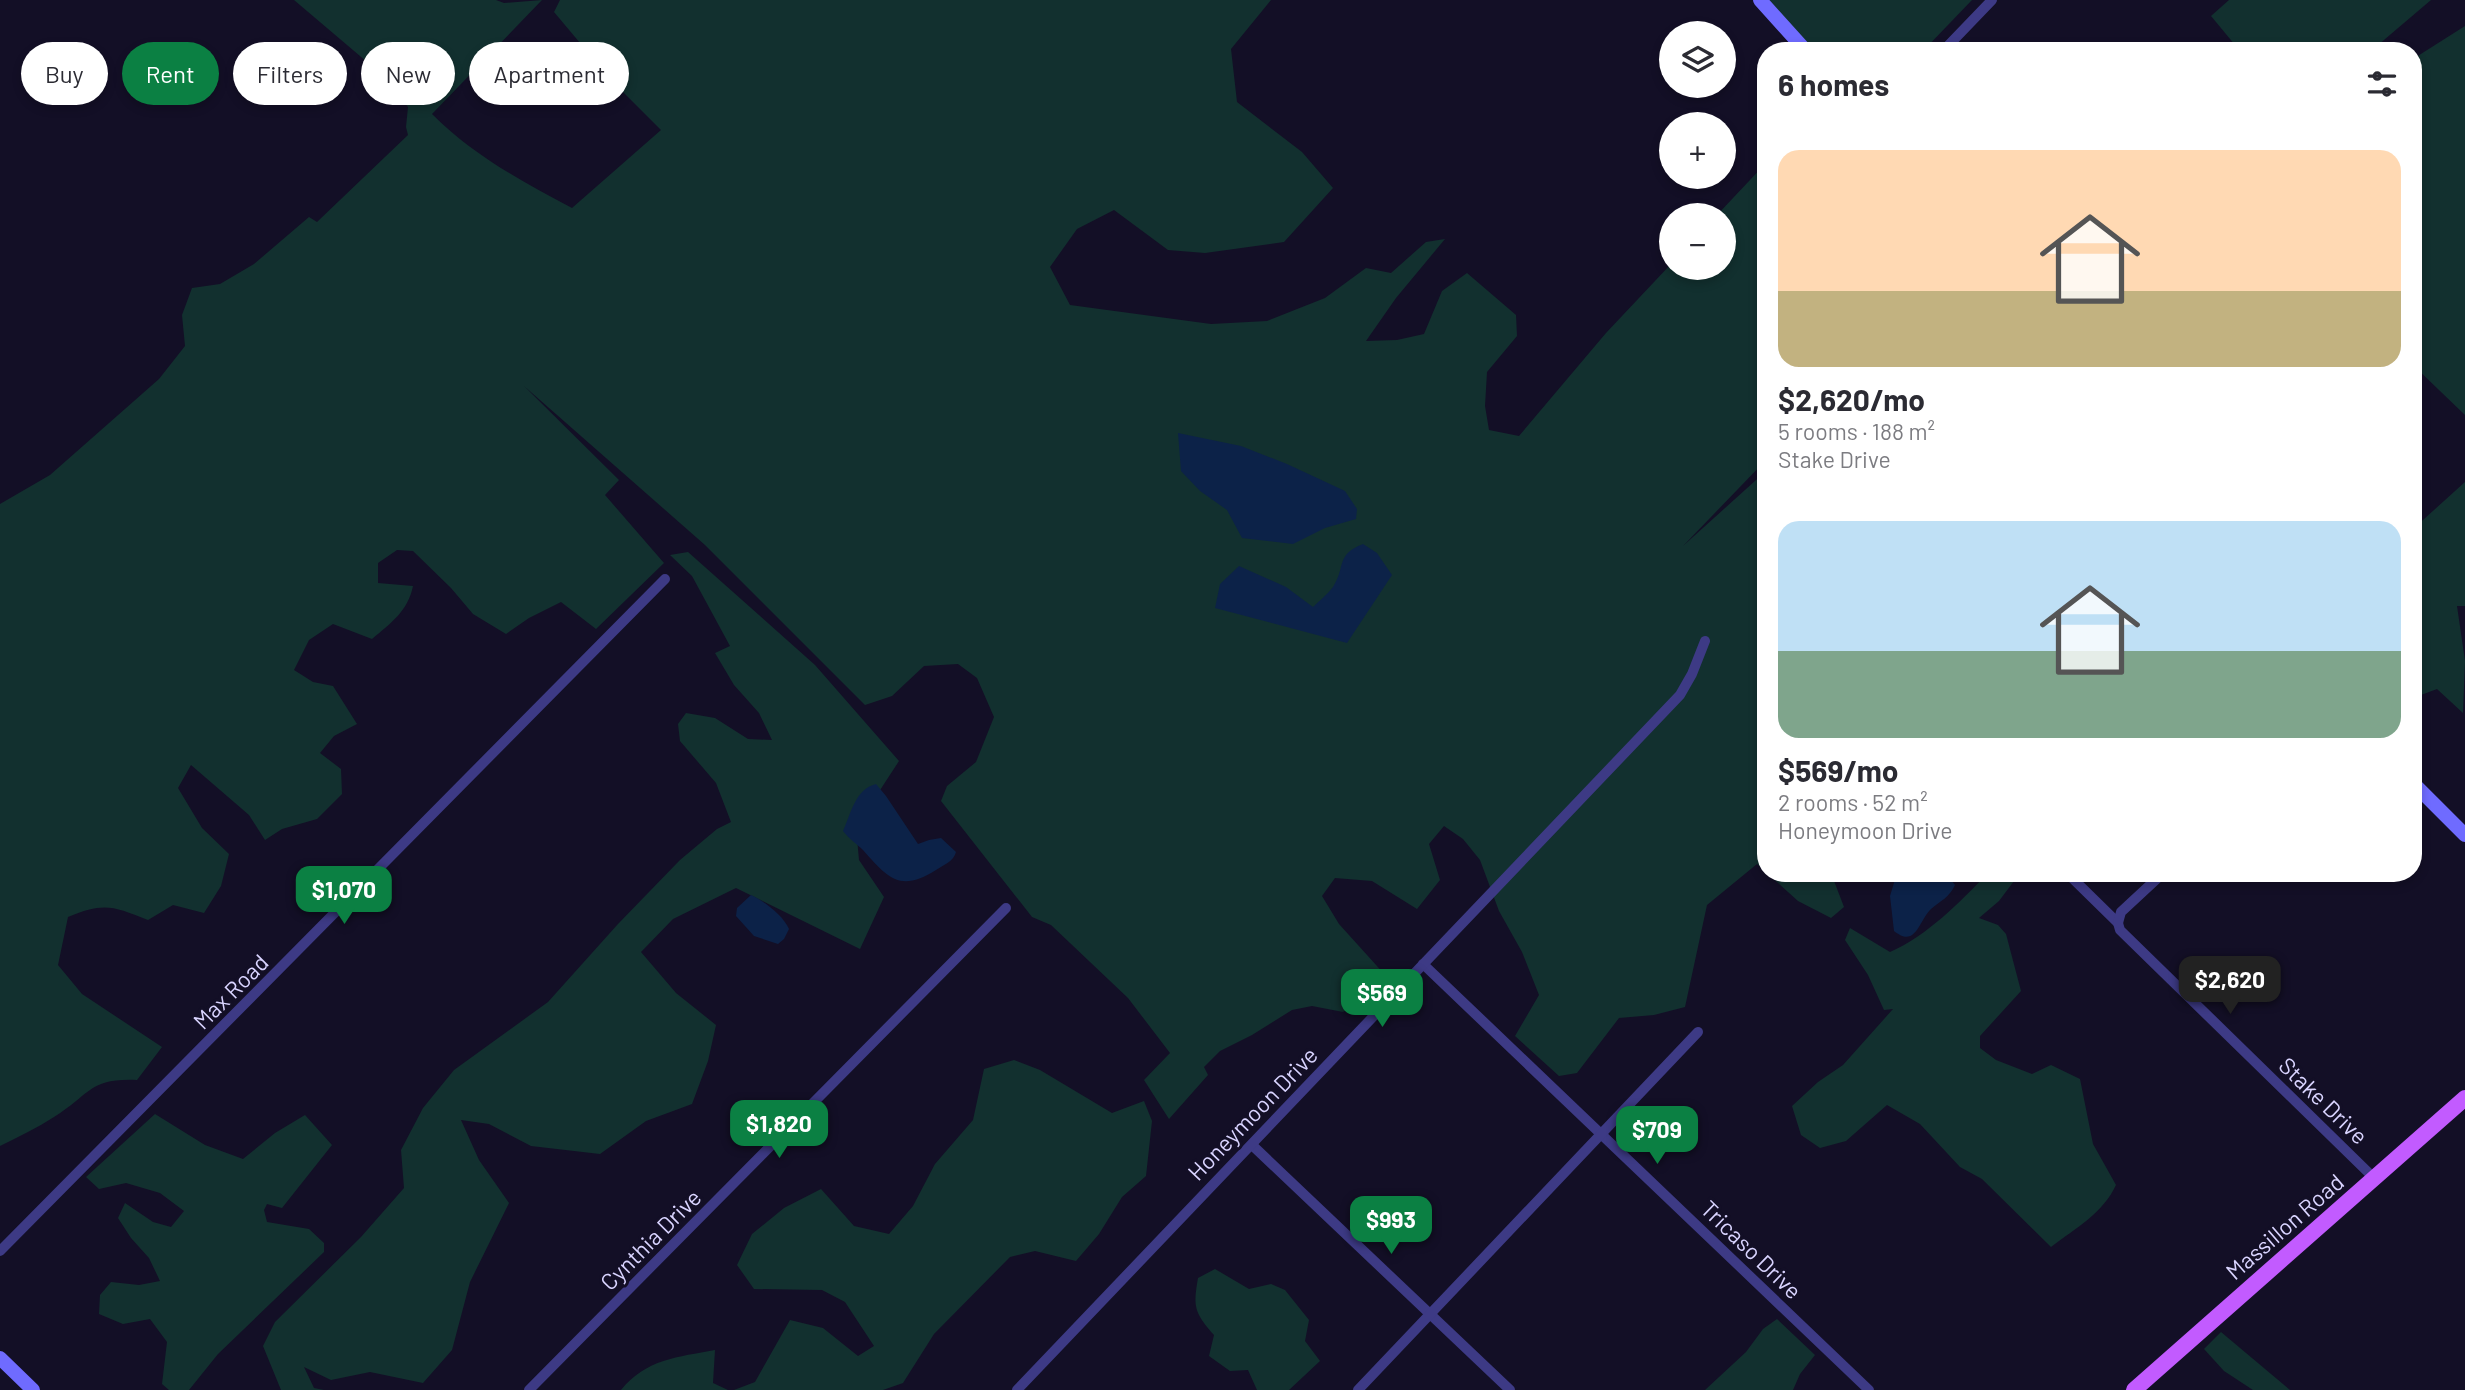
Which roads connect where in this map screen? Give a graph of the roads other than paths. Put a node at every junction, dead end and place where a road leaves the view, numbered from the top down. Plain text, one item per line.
1 (1760, 0) edge
2 (1992, 0) edge
3 (1798, 42) edge
4 (1952, 42) edge
5 (665, 579) dead end
6 (1705, 641) dead end
7 (2422, 792) edge
8 (2465, 835) edge
9 (2076, 882) edge
10 (2153, 882) edge
11 (1006, 908) dead end
12 (2118, 923) junction
13 (1423, 964) junction
14 (1698, 1032) dead end
15 (2465, 1098) edge
16 (1601, 1134) junction
17 (1252, 1145) junction
18 (2375, 1179) junction
19 (0, 1251) edge
20 (1429, 1314) junction
21 (0, 1358) edge
22 (1021, 1389) edge
23 (33, 1390) edge
24 (528, 1390) edge
25 (1358, 1390) edge
26 (1510, 1390) edge
27 (1869, 1390) edge
28 (2134, 1390) edge

1 - 3 main road
2 - 4 street
5 - 19 street, Max Road
6 - 13 street, Honeymoon Drive
7 - 8 main road
9 - 12 street, Stake Drive
10 - 12 street
11 - 24 street, Cynthia Drive
12 - 18 street, Stake Drive
13 - 16 street, Tricaso Drive
13 - 17 street, Honeymoon Drive
14 - 16 street
15 - 18 main road, Massillon Road
16 - 20 street
16 - 27 street, Tricaso Drive
17 - 20 street
17 - 22 street, Honeymoon Drive
18 - 28 main road, Massillon Road
20 - 25 street
20 - 26 street
21 - 23 main road

